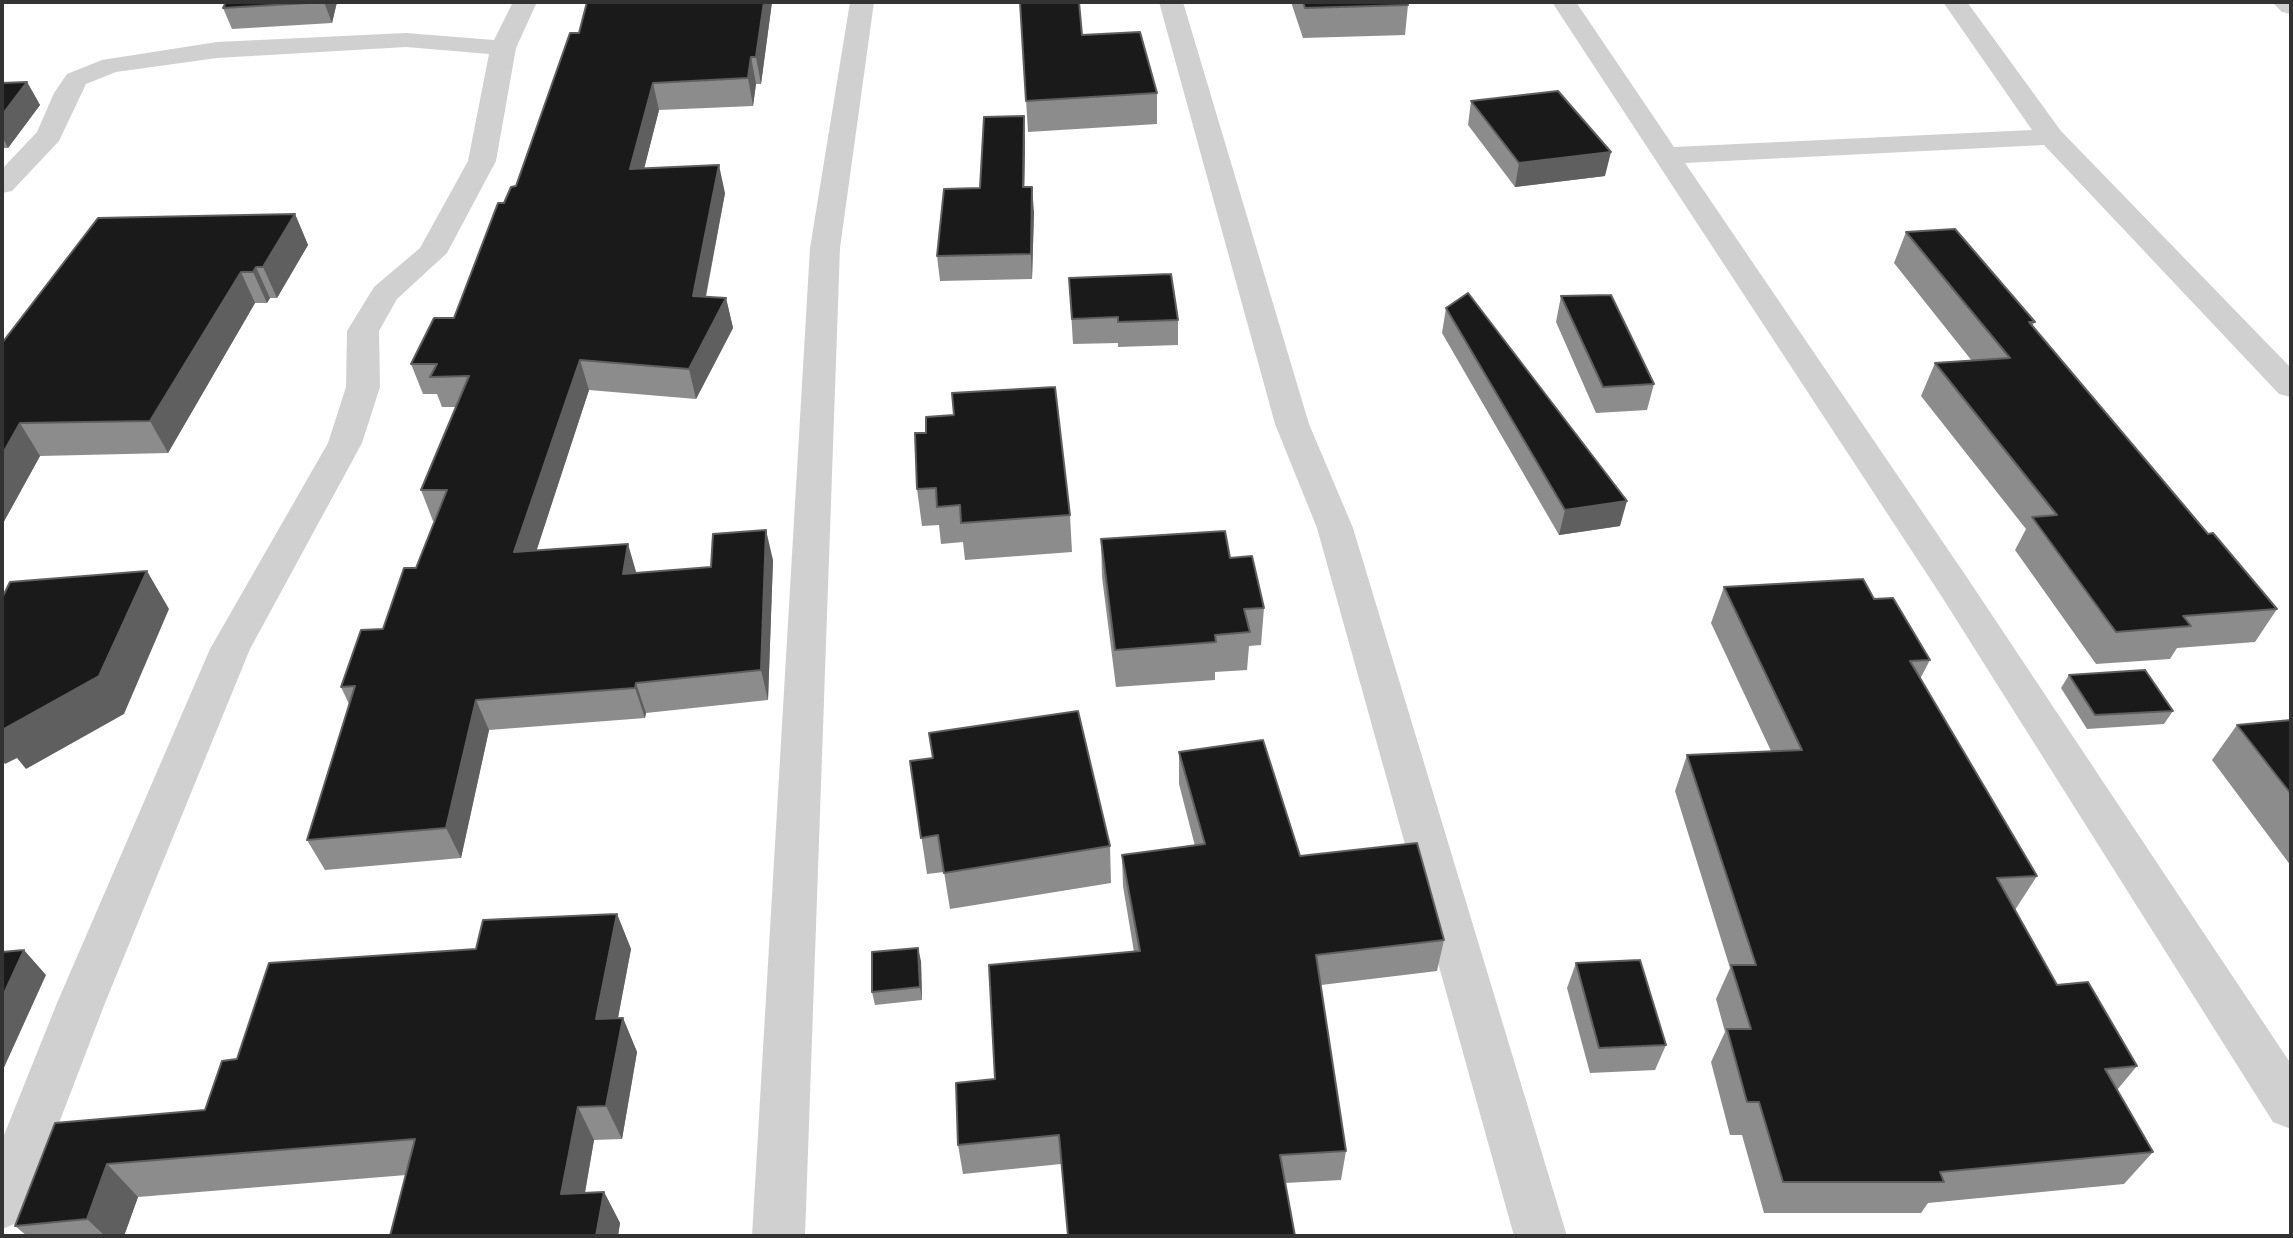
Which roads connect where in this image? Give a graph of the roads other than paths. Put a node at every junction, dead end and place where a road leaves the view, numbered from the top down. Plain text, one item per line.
1 (525, 2) edge
2 (862, 2) edge
3 (1171, 2) edge
4 (1564, 2) edge
5 (1955, 2) edge
6 (2284, 2) edge
7 (2291, 8) edge
8 (503, 48) junction
9 (2051, 137) junction
10 (1670, 155) junction
11 (2, 185) edge
12 (2291, 387) edge
13 (2291, 1106) edge
14 (2, 1204) edge
15 (778, 1236) edge
16 (1542, 1236) edge

1 - 8 street
2 - 15 street
3 - 16 street
4 - 10 street
5 - 9 street
6 - 7 street
8 - 11 street
8 - 14 street
9 - 10 street
9 - 12 street
10 - 13 street

